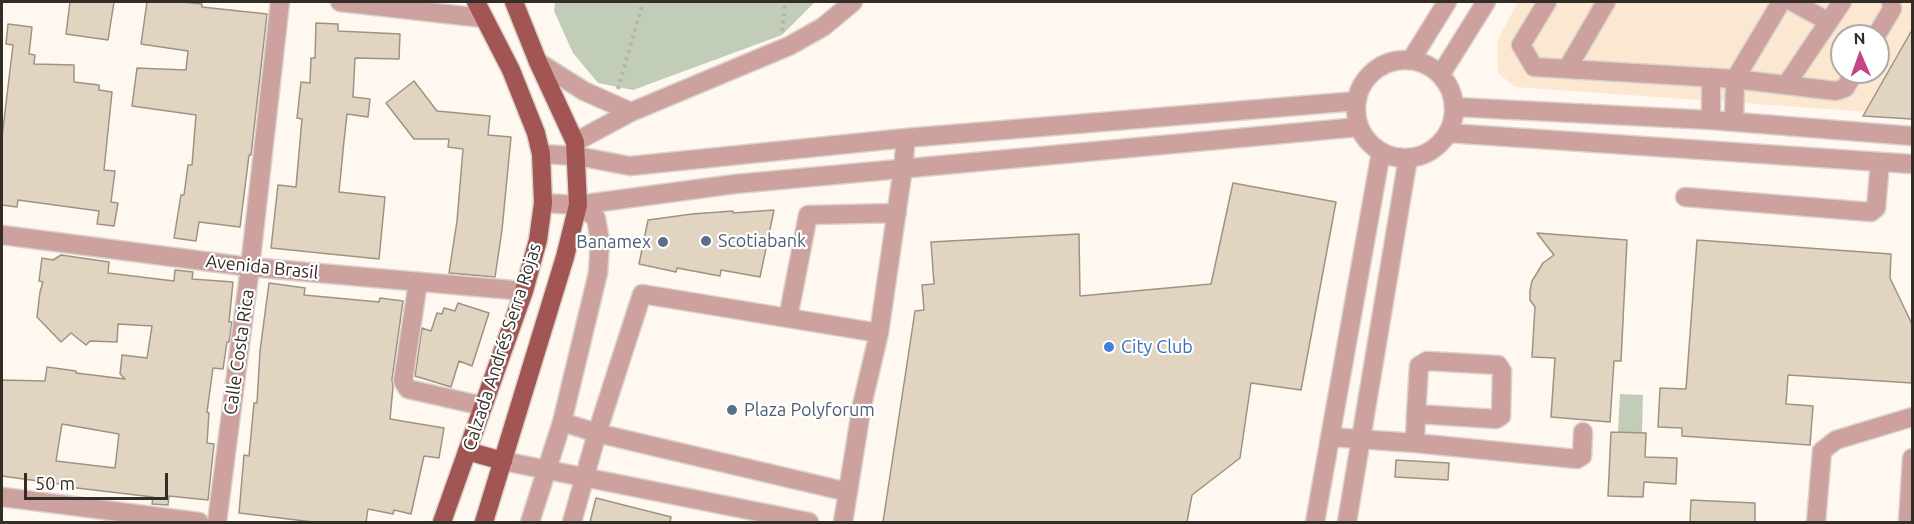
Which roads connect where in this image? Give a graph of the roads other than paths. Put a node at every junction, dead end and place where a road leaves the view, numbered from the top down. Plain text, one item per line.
1 (280, 2) edge
2 (340, 2) edge
3 (515, 2) edge
4 (853, 2) edge
5 (1447, 2) edge
6 (1486, 2) edge
7 (1546, 2) edge
8 (1606, 2) edge
9 (1781, 2) edge
10 (1793, 2) edge
11 (1842, 2) edge
12 (1891, 2) edge
13 (480, 10) edge
14 (1829, 22) junction
15 (1883, 24) edge
16 (1411, 60) junction
17 (538, 62) junction
18 (1567, 69) junction
19 (1441, 74) junction
20 (1711, 77) junction
21 (1735, 79) junction
22 (1848, 84) edge
23 (1786, 85) junction
24 (1357, 101) junction
25 (1455, 108) junction
26 (632, 112) junction
27 (1711, 120) junction
28 (1734, 122) junction
29 (1359, 127) junction
30 (1448, 133) junction
31 (1912, 136) edge
32 (906, 138) junction
33 (576, 149) junction
34 (1381, 152) junction
35 (541, 154) junction
36 (1408, 158) junction
37 (1880, 162) junction
38 (1912, 164) edge
39 (903, 168) junction
40 (1686, 197) dead end
41 (543, 203) junction
42 (578, 205) junction
43 (897, 213) junction
44 (2, 235) edge
45 (250, 267) junction
46 (418, 282) junction
47 (524, 291) junction
48 (788, 318) junction
49 (879, 333) junction
50 (483, 406) junction
51 (1416, 414) junction
52 (1912, 417) edge
53 (562, 422) junction
54 (1583, 432) dead end
55 (597, 433) junction
56 (1330, 437) junction
57 (1361, 439) junction
58 (1414, 443) junction
59 (467, 451) junction
60 (1912, 458) edge
61 (503, 461) junction
62 (547, 470) junction
63 (585, 478) junction
64 (848, 492) junction
65 (2, 497) edge
66 (199, 522) edge
67 (217, 522) edge
68 (442, 522) edge
69 (484, 522) edge
70 (530, 522) edge
71 (572, 522) edge
72 (809, 522) edge
73 (843, 522) edge
74 (1315, 522) edge
75 (1347, 522) edge
76 (1816, 522) edge
77 (1908, 522) edge

1 - 45 street, Calle Costa Rica
2 - 13 street
3 - 17 main road, Calzada Andrés Serra Rojas
4 - 26 street
5 - 16 street
6 - 19 street
7 - 18 street
8 - 18 street
9 - 21 street
10 - 14 street
11 - 14 street
12 - 15 street
13 - 35 main road, Calzada Andrés Serra Rojas
14 - 23 street
16 - 19 street
16 - 24 street
17 - 26 street
17 - 33 main road, Calzada Andrés Serra Rojas
18 - 20 street
19 - 25 street
20 - 21 street
20 - 27 street
21 - 23 street
21 - 28 street
22 - 23 street
24 - 29 street
24 - 32 street
25 - 27 street
25 - 30 street
26 - 33 street
27 - 28 street
28 - 31 street
29 - 34 street
29 - 39 street
30 - 36 street
30 - 37 street
32 - 33 street
32 - 39 street
33 - 35 street
33 - 42 main road, Calzada Andrés Serra Rojas
34 - 36 street
34 - 56 street
35 - 41 main road, Calzada Andrés Serra Rojas
36 - 57 street
37 - 38 street
37 - 40 street
39 - 42 street
39 - 43 street
41 - 42 street
41 - 47 main road, Calzada Andrés Serra Rojas
42 - 53 street
42 - 61 main road, Calzada Andrés Serra Rojas
43 - 48 street
43 - 49 street
44 - 45 street, Avenida Brasil
45 - 46 street, Avenida Brasil
45 - 67 street, Calle Costa Rica
46 - 47 street, Avenida Brasil
46 - 50 street
47 - 50 main road, Calzada Andrés Serra Rojas
48 - 49 street
48 - 55 street
49 - 64 street
50 - 59 main road, Calzada Andrés Serra Rojas
51 - 51 street
51 - 58 street
52 - 76 street
53 - 55 street
53 - 62 street
54 - 58 street
55 - 63 street
55 - 64 street
56 - 57 street
56 - 74 street
57 - 58 street
57 - 75 street
59 - 61 main road
59 - 68 main road, Calzada Andrés Serra Rojas
60 - 77 street
61 - 62 street
61 - 69 main road, Calzada Andrés Serra Rojas
62 - 63 street
62 - 70 street
63 - 71 street
63 - 72 street
64 - 73 street
65 - 66 street

